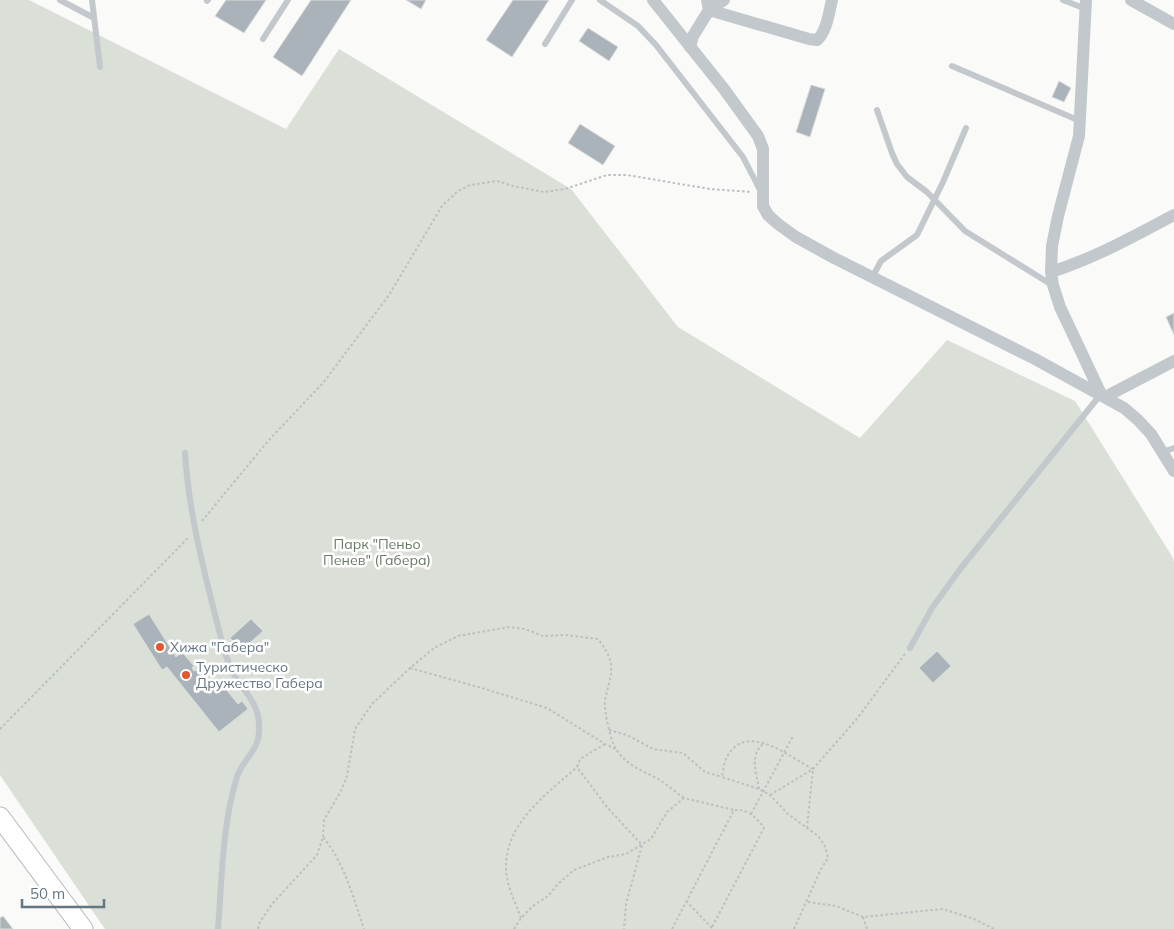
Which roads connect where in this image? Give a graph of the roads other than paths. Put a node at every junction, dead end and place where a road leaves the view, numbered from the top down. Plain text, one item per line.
1 (60, 0) edge
2 (92, 0) edge
3 (288, 0) edge
4 (572, 0) edge
5 (600, 0) edge
6 (653, 0) edge
7 (724, 0) edge
8 (832, 0) edge
9 (1063, 0) edge
10 (1131, 0) edge
11 (708, 5) edge
12 (1086, 5) edge
13 (94, 18) junction
14 (1174, 24) edge
15 (263, 39) dead end
16 (544, 44) dead end
17 (690, 47) junction
18 (952, 66) dead end
19 (100, 67) dead end
20 (877, 110) dead end
21 (1080, 121) junction
22 (966, 128) dead end
23 (762, 193) junction
24 (934, 199) junction
25 (1174, 215) edge
26 (1051, 272) junction
27 (873, 276) junction
28 (1053, 285) junction
29 (1174, 361) edge
30 (1103, 395) junction
31 (1169, 450) edge
32 (185, 452) dead end
33 (1174, 471) edge
34 (910, 648) road end
35 (0, 817) edge
36 (83, 929) edge
37 (218, 929) edge

1 - 13 lane
2 - 13 lane
3 - 15 lane
4 - 16 lane
5 - 23 lane
6 - 17 street
7 - 11 street
8 - 11 street
9 - 12 lane
10 - 14 street
11 - 17 street
12 - 21 street
13 - 19 lane
17 - 23 street
18 - 21 lane
20 - 24 lane
21 - 26 street
22 - 24 lane
23 - 27 street
24 - 27 lane
24 - 28 lane
25 - 26 street
26 - 28 street
27 - 30 street
28 - 30 street
29 - 30 street
30 - 31 street
30 - 34 lane
31 - 33 street
32 - 37 lane
35 - 36 main road

